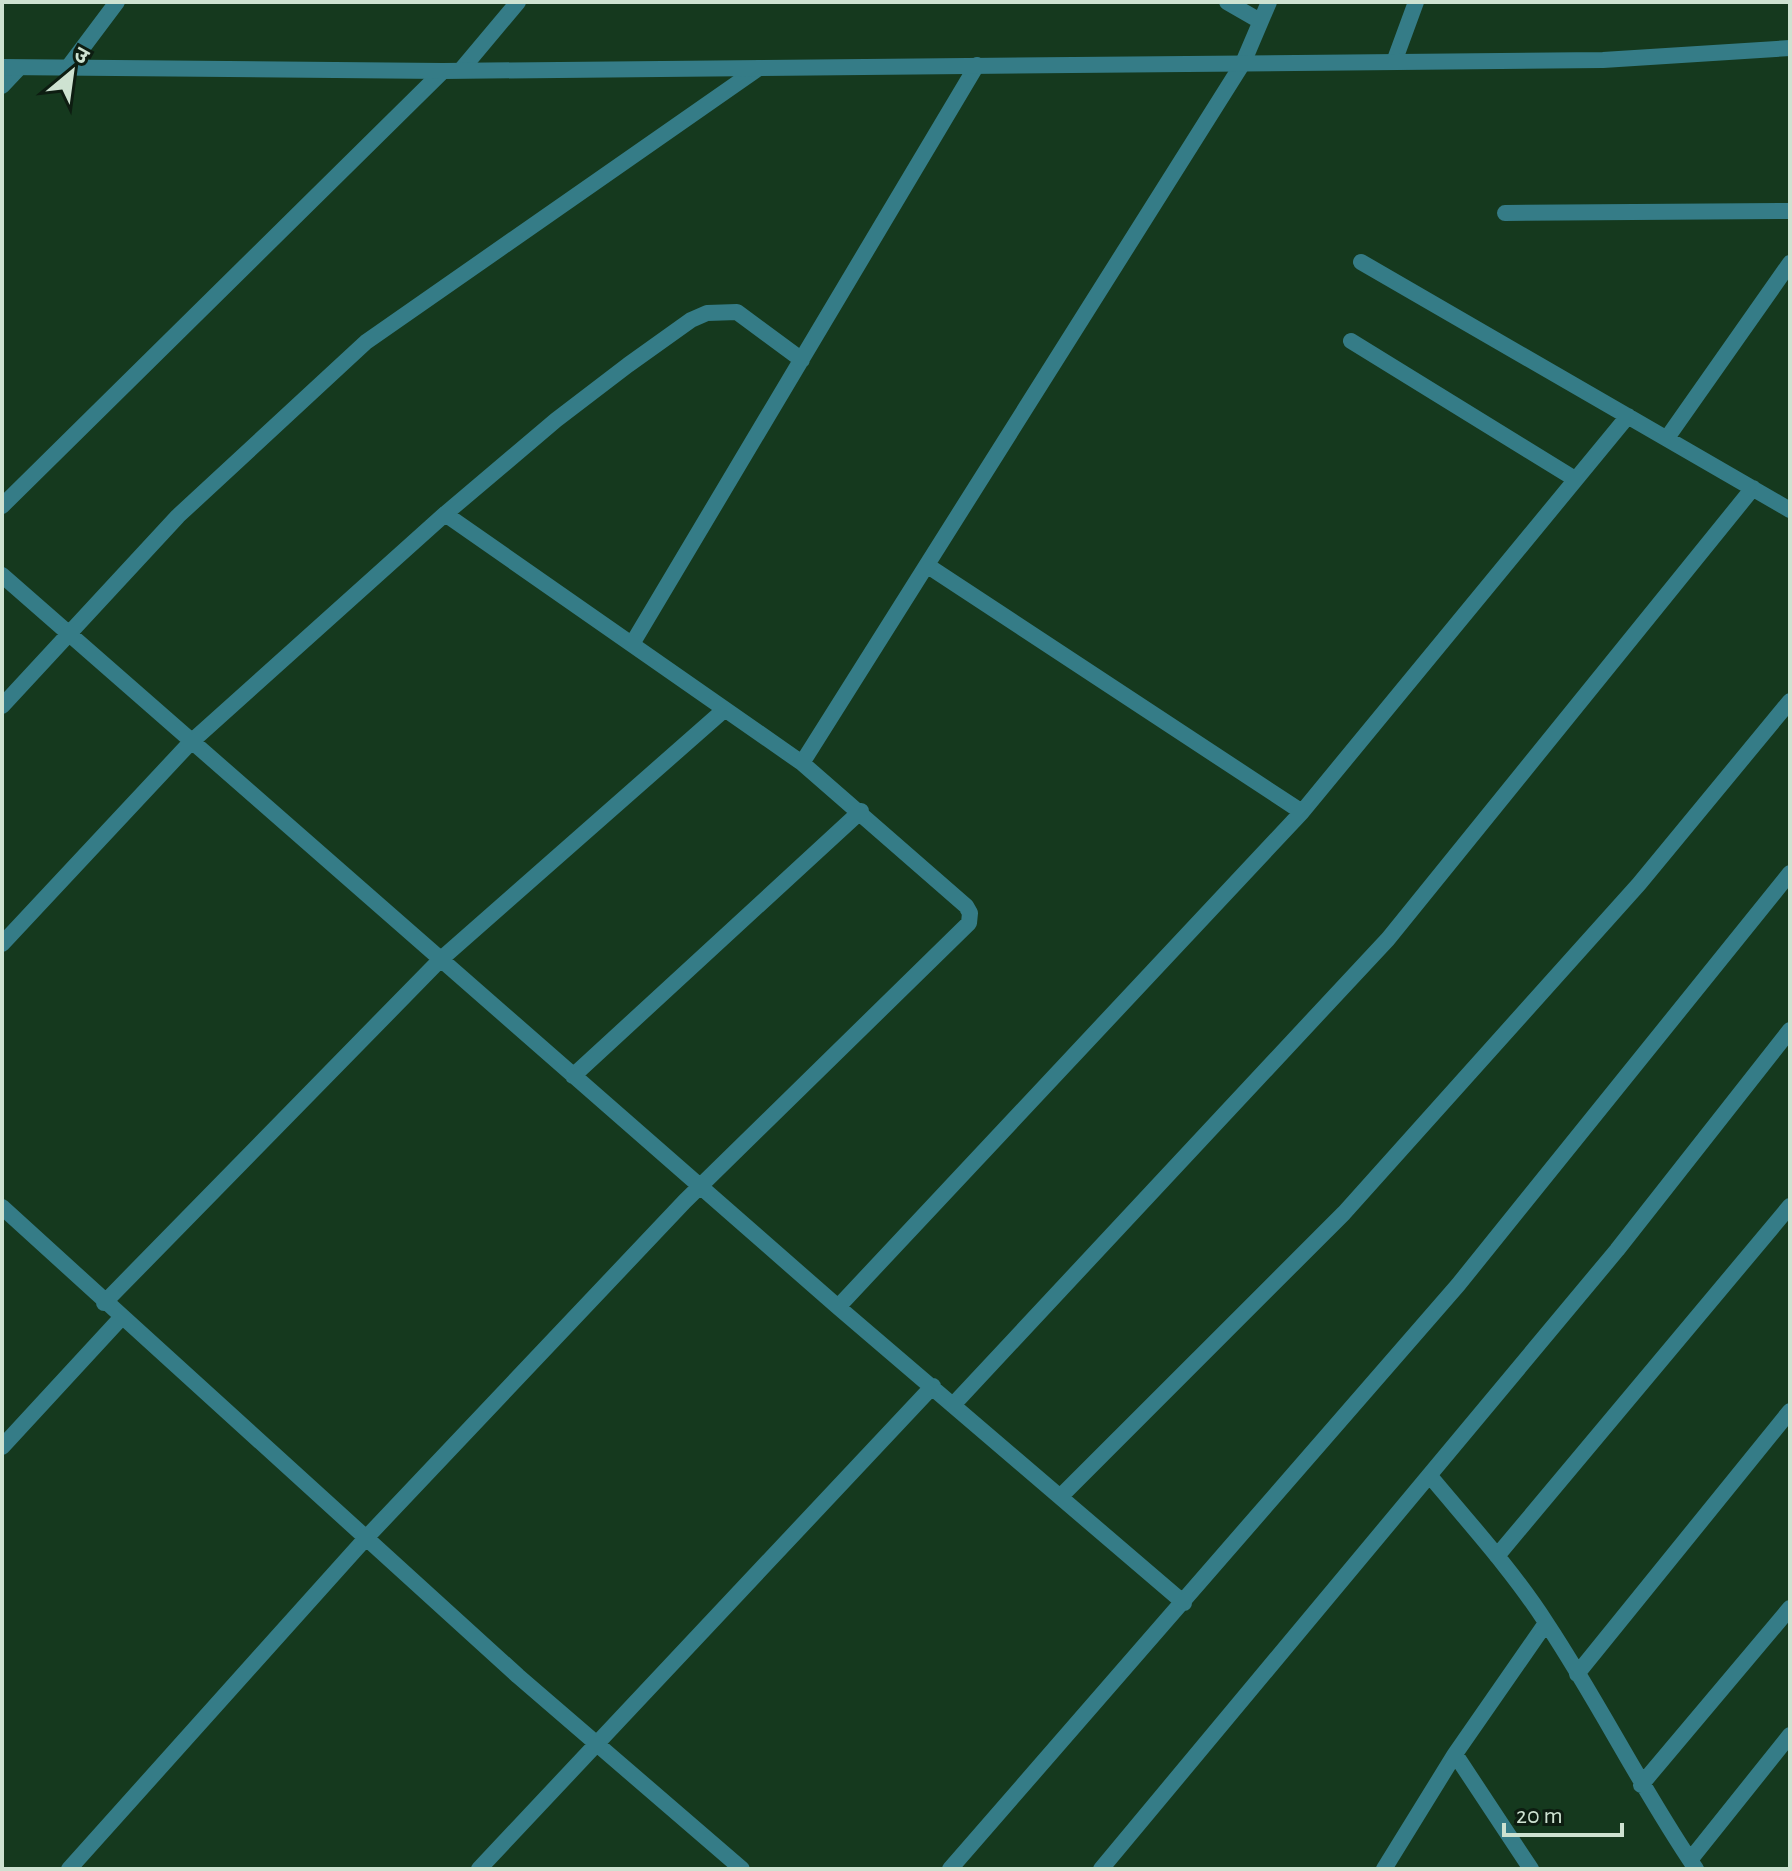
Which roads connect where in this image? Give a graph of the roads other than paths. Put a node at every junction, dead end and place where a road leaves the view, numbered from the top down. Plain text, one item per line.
1 (117, 2) edge
2 (518, 2) edge
3 (1227, 2) edge
4 (1269, 2) edge
5 (1416, 2) edge
6 (1260, 21) junction
7 (1790, 48) edge
8 (1394, 62) junction
9 (1243, 63) junction
10 (977, 65) junction
11 (69, 66) junction
12 (11, 68) edge
13 (759, 68) junction
14 (461, 70) junction
15 (443, 71) junction
16 (2, 86) edge
17 (1790, 211) edge
18 (1505, 213) dead end
19 (1361, 262) dead end
20 (1790, 263) edge
21 (1351, 341) dead end
22 (802, 360) junction
23 (1628, 416) junction
24 (1667, 438) junction
25 (1575, 479) junction
26 (1753, 488) junction
27 (2, 506) edge
28 (1789, 507) edge
29 (445, 514) junction
30 (928, 566) junction
31 (2, 575) edge
32 (70, 632) junction
33 (632, 644) junction
34 (1790, 701) edge
35 (2, 706) edge
36 (724, 710) junction
37 (190, 743) junction
38 (802, 763) junction
39 (861, 811) junction
40 (1302, 812) junction
41 (1790, 873) edge
42 (2, 944) edge
43 (440, 960) junction
44 (1790, 1030) edge
45 (573, 1076) junction
46 (700, 1186) junction
47 (1790, 1206) edge
48 (2, 1207) edge
49 (104, 1303) junction
50 (838, 1307) junction
51 (121, 1318) junction
52 (933, 1386) junction
53 (953, 1405) junction
54 (1790, 1411) edge
55 (2, 1447) edge
56 (1430, 1476) junction
57 (1061, 1496) junction
58 (366, 1538) junction
59 (1497, 1556) junction
60 (1184, 1603) junction
61 (1790, 1608) edge
62 (1546, 1623) junction
63 (1577, 1674) junction
64 (1790, 1735) edge
65 (597, 1745) junction
66 (1455, 1754) junction
67 (1641, 1785) junction
68 (1693, 1864) edge
69 (69, 1869) edge
70 (479, 1869) edge
71 (742, 1869) edge
72 (950, 1869) edge
73 (1101, 1869) edge
74 (1384, 1869) edge
75 (1531, 1869) edge

1 - 11 street
2 - 14 street
3 - 6 street
4 - 6 street
5 - 8 street
6 - 9 street
7 - 8 street
8 - 9 street
9 - 10 street
9 - 30 street
10 - 13 street
10 - 22 street
11 - 12 street
11 - 15 street
12 - 16 street
13 - 14 street
13 - 32 street
14 - 15 street
15 - 27 street
17 - 18 street
19 - 23 street
20 - 24 street
21 - 25 street
22 - 29 street
22 - 33 street
23 - 24 street
23 - 25 street
24 - 26 street
25 - 40 street
26 - 28 street
26 - 53 street
29 - 33 street
29 - 37 street
30 - 38 street
30 - 40 street
31 - 32 street
32 - 35 street
32 - 37 street
33 - 36 street
34 - 57 street
36 - 38 street
36 - 43 street
37 - 42 street
37 - 43 street
38 - 39 street
39 - 45 street
39 - 46 street
40 - 50 street
41 - 60 street
43 - 45 street
43 - 49 street
44 - 56 street
45 - 46 street
46 - 50 street
46 - 58 street
47 - 59 street
48 - 49 street
49 - 51 street
50 - 52 street
51 - 55 street
51 - 58 street
52 - 53 street
52 - 65 street
53 - 57 street
54 - 63 street
56 - 59 street
56 - 73 street
57 - 60 street
58 - 65 street
58 - 69 street
59 - 62 street
60 - 72 street
61 - 67 street
62 - 63 street
62 - 66 street
63 - 67 street
64 - 68 street
65 - 70 street
65 - 71 street
66 - 74 street
66 - 75 street
67 - 68 street

